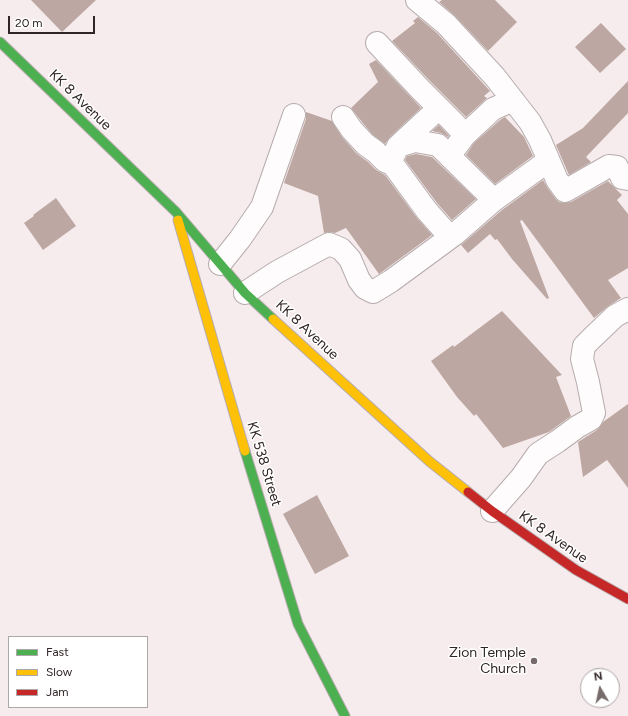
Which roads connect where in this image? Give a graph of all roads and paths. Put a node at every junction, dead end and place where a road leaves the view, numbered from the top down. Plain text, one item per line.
1 (417, 0) edge
2 (0, 42) edge
3 (377, 43) dead end
4 (513, 100) junction
5 (439, 108) junction
6 (294, 115) dead end
7 (343, 117) dead end
8 (465, 136) junction
9 (394, 154) junction
10 (449, 155) junction
11 (548, 161) junction
12 (628, 180) edge
13 (494, 200) junction
14 (176, 212) junction
15 (450, 237) junction
16 (220, 264) junction
17 (245, 293) junction
18 (628, 309) edge
19 (492, 511) junction
20 (628, 599) edge
21 (345, 716) edge

1 - 4 street
2 - 14 main road, KK 8 Avenue
3 - 5 street
4 - 8 street
4 - 11 street
5 - 8 street
5 - 9 street
6 - 16 street
7 - 9 street
8 - 10 street
9 - 10 street
9 - 15 street
10 - 13 street
11 - 12 street
11 - 13 street
13 - 15 street
14 - 16 main road, KK 8 Avenue
14 - 21 main road, KK 538 Street
15 - 17 street
16 - 17 main road, KK 8 Avenue
17 - 19 main road, KK 8 Avenue
18 - 19 street
19 - 20 main road, KK 8 Avenue

